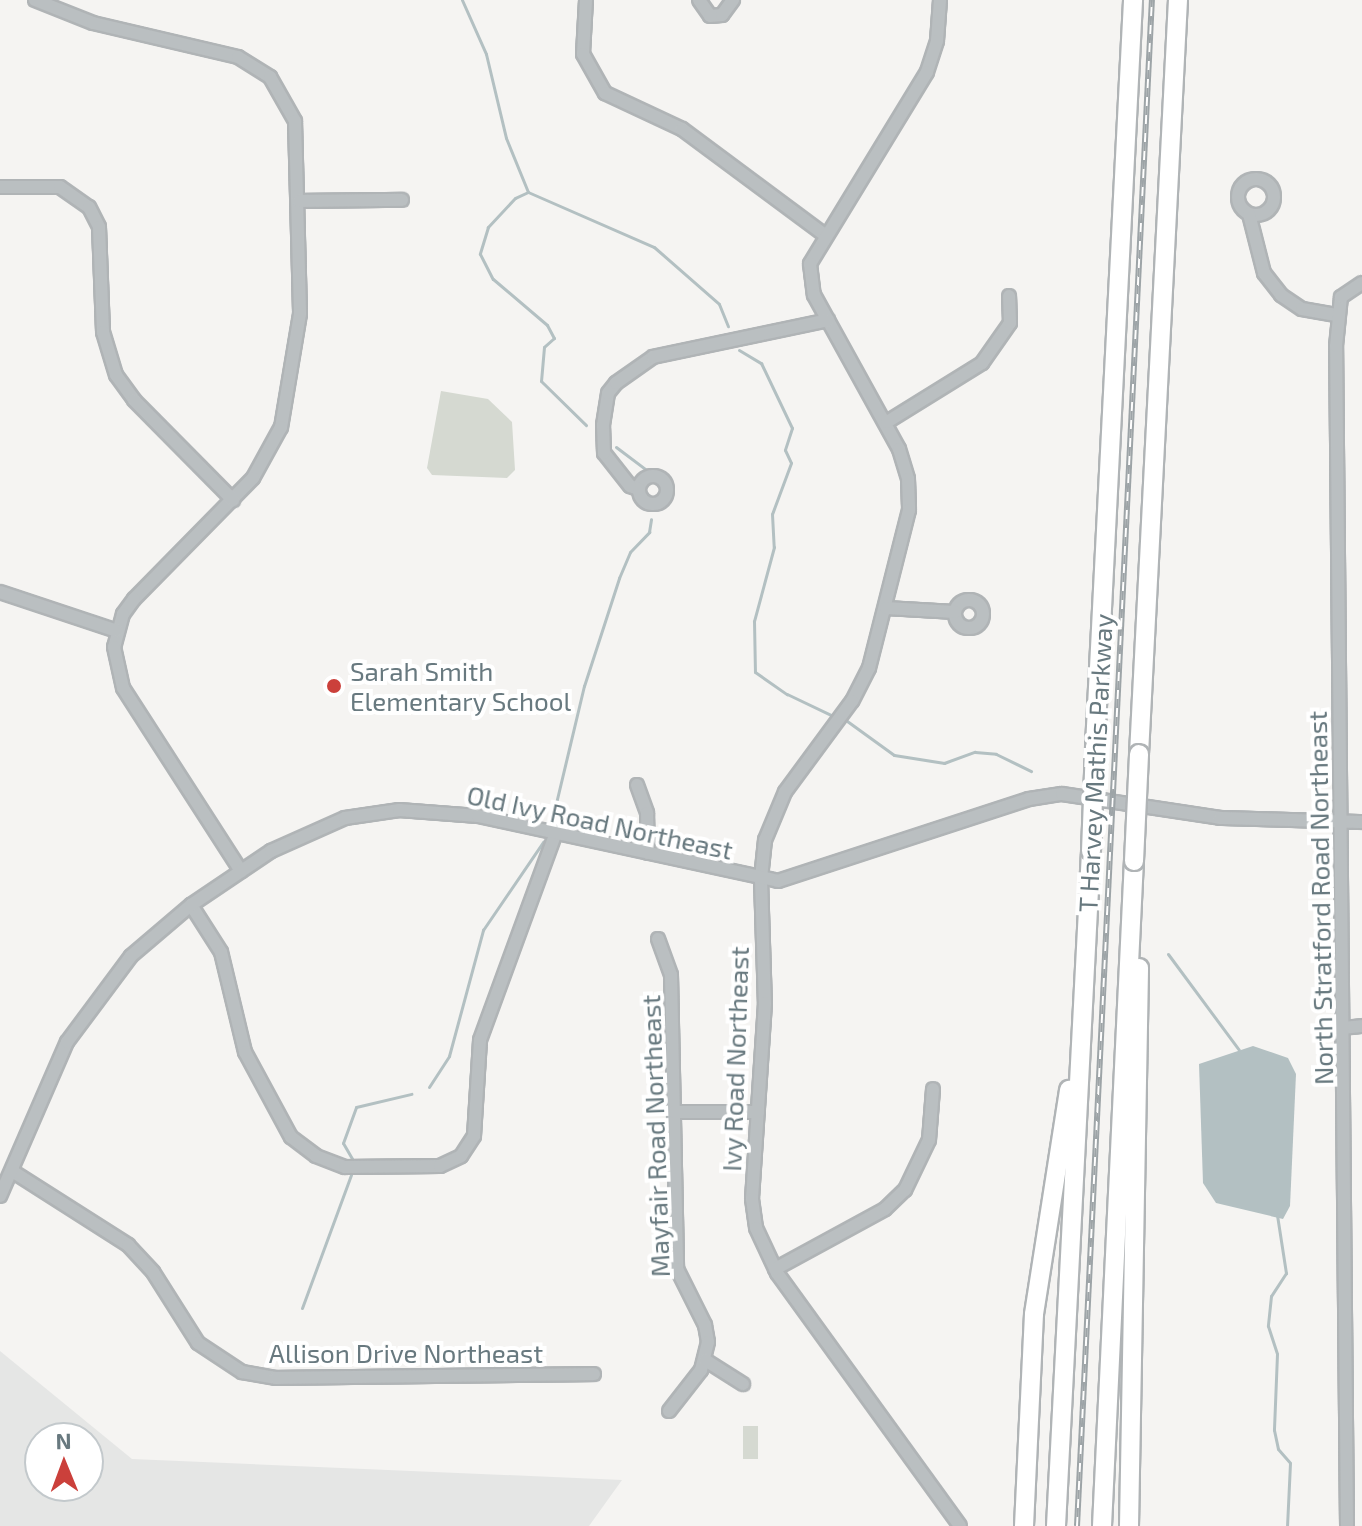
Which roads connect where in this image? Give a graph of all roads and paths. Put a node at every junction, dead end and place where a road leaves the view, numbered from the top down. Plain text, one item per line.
1 (35, 0) edge
2 (586, 0) edge
3 (699, 0) edge
4 (733, 0) edge
5 (940, 0) edge
6 (1133, 0) edge
7 (1178, 0) edge
8 (0, 187) edge
9 (402, 200) dead end
10 (299, 201) junction
11 (1249, 214) dead end
12 (826, 236) junction
13 (1362, 283) edge
14 (1009, 296) dead end
15 (1337, 315) junction
16 (828, 320) junction
17 (887, 422) junction
18 (639, 489) dead end
19 (233, 500) junction
20 (0, 592) edge
21 (886, 608) junction
22 (955, 612) dead end
23 (117, 631) junction
24 (637, 785) dead end
25 (1362, 822) edge
26 (1341, 823) junction
27 (556, 832) junction
28 (648, 853) junction
29 (1134, 861) junction
30 (241, 871) junction
31 (761, 879) junction
32 (191, 905) junction
33 (658, 939) dead end
34 (1362, 1026) edge
35 (1343, 1028) junction
36 (1080, 1049) junction
37 (933, 1089) dead end
38 (674, 1112) junction
39 (758, 1112) junction
40 (12, 1171) junction
41 (0, 1196) edge
42 (775, 1269) junction
43 (705, 1360) junction
44 (594, 1374) dead end
45 (743, 1384) dead end
46 (669, 1411) dead end
47 (1347, 1525) edge
48 (960, 1526) edge
49 (1024, 1526) edge
50 (1056, 1526) edge
51 (1102, 1526) edge
52 (1129, 1526) edge

1 - 10 street
2 - 12 street
3 - 4 street
5 - 12 street, Ivy Road Northeast
6 - 36 highway, T Harvey Mathis Parkway, bridge
7 - 29 highway, T Harvey Mathis Parkway, bridge
8 - 19 street
9 - 10 street
10 - 19 street
11 - 15 street
12 - 16 street, Ivy Road Northeast
13 - 15 street
14 - 17 street
15 - 26 street, North Stratford Road Northeast
16 - 17 street, Ivy Road Northeast
16 - 18 street
17 - 21 street, Ivy Road Northeast
19 - 23 street
20 - 23 street
21 - 22 street
21 - 31 street, Ivy Road Northeast
23 - 30 street
24 - 28 street
25 - 26 street, Old Ivy Road Northeast
26 - 31 street, Old Ivy Road Northeast
26 - 35 street, North Stratford Road Northeast
27 - 28 street, Old Ivy Road Northeast
27 - 30 street, Old Ivy Road Northeast
27 - 32 street
28 - 31 street, Old Ivy Road Northeast
29 - 51 highway, T Harvey Mathis Parkway
29 - 52 highway
30 - 32 street, Old Ivy Road Northeast
31 - 39 street, Ivy Road Northeast
32 - 40 street, Old Ivy Road Northeast
33 - 38 street, Mayfair Road Northeast
34 - 35 street
35 - 47 street, North Stratford Road Northeast
36 - 49 highway
36 - 50 highway, T Harvey Mathis Parkway
37 - 42 street
38 - 39 street
38 - 43 street, Mayfair Road Northeast
39 - 42 street, Ivy Road Northeast
40 - 41 street, Old Ivy Road Northeast
40 - 44 street, Allison Drive Northeast
42 - 48 street, Ivy Road Northeast
43 - 45 street
43 - 46 street

